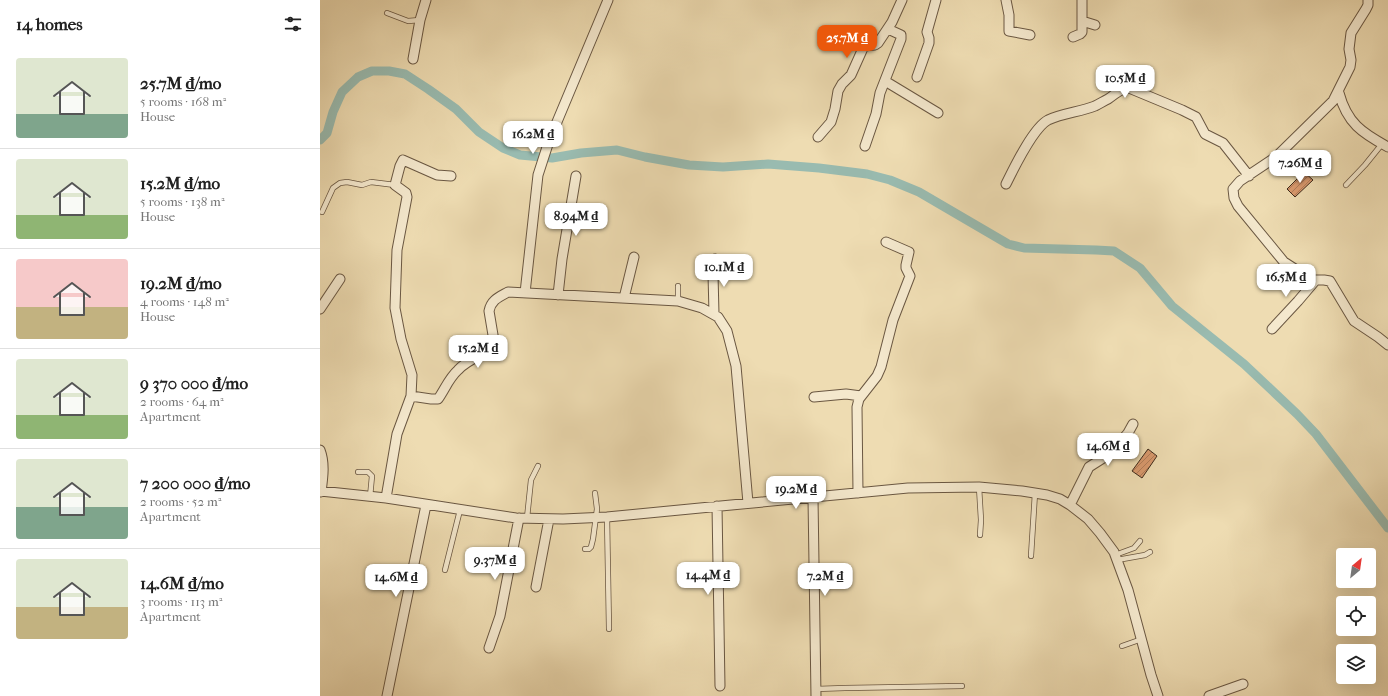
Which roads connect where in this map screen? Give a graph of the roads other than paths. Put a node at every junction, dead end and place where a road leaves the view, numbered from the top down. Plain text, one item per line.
1 (426, 0) edge
2 (608, 0) edge
3 (902, 0) edge
4 (936, 0) edge
5 (1006, 0) edge
6 (1082, 0) edge
7 (1368, 0) edge
8 (387, 13) dead end
9 (420, 20) junction
10 (1082, 21) junction
11 (1095, 25) dead end
12 (888, 29) junction
13 (1030, 35) dead end
14 (1072, 37) dead end
15 (413, 59) dead end
16 (917, 77) dead end
17 (885, 81) junction
18 (1339, 93) junction
19 (938, 113) dead end
20 (818, 137) dead end
21 (1385, 145) edge
22 (865, 146) dead end
23 (451, 176) dead end
24 (576, 176) dead end
25 (1249, 176) junction
26 (1006, 184) dead end
27 (395, 185) junction
28 (1346, 185) dead end
29 (322, 212) dead end
30 (886, 242) dead end
31 (634, 257) dead end
32 (715, 260) dead end
33 (340, 279) dead end
34 (1315, 281) junction
35 (678, 286) dead end
36 (526, 293) junction
37 (558, 295) junction
38 (624, 298) junction
39 (678, 301) junction
40 (320, 309) edge
41 (714, 314) junction
42 (1272, 329) dead end
43 (1388, 345) edge
44 (411, 396) junction
45 (860, 396) junction
46 (814, 397) dead end
47 (1133, 424) dead end
48 (320, 450) edge
49 (538, 466) dead end
50 (358, 472) dead end
51 (979, 488) junction
52 (321, 492) edge
53 (594, 493) dead end
54 (858, 493) junction
55 (1036, 493) junction
56 (370, 497) junction
57 (386, 498) junction
58 (813, 498) junction
59 (748, 503) junction
60 (426, 505) junction
61 (1070, 505) junction
62 (717, 506) junction
63 (460, 510) junction
64 (596, 517) junction
65 (607, 517) junction
66 (523, 518) junction
67 (549, 519) junction
68 (980, 535) dead end
69 (1140, 541) dead end
70 (585, 549) dead end
71 (1150, 552) dead end
72 (1031, 556) dead end
73 (1116, 558) junction
74 (445, 570) dead end
75 (536, 587) dead end
76 (609, 629) dead end
77 (1142, 639) junction
78 (1122, 646) dead end
79 (489, 648) dead end
80 (1243, 684) dead end
81 (720, 686) dead end
82 (962, 686) dead end
83 (816, 693) edge
84 (387, 696) edge
85 (1158, 696) edge
86 (1209, 696) edge

1 - 9 street
2 - 36 street
3 - 12 street
4 - 16 street
5 - 13 street
6 - 10 street
7 - 18 street
8 - 9 lane
9 - 15 street
10 - 11 street
10 - 14 street
12 - 17 street
12 - 20 street
17 - 19 street
17 - 22 street
18 - 21 street
18 - 25 street
21 - 28 lane
23 - 27 street
24 - 37 street
25 - 26 street
25 - 34 street
27 - 29 lane
27 - 44 street
30 - 45 street
31 - 38 street
32 - 41 street
33 - 40 street
34 - 42 street
34 - 43 street
35 - 39 lane
36 - 37 street
36 - 44 street
37 - 38 street
38 - 39 street
39 - 41 street
41 - 59 street
44 - 57 street
45 - 46 street
45 - 54 street
47 - 61 street
48 - 52 street
49 - 66 lane
50 - 56 lane
51 - 54 street
51 - 55 street
51 - 68 lane
52 - 56 street
53 - 64 lane
54 - 58 street
55 - 61 street
55 - 72 lane
56 - 57 street
57 - 60 street
58 - 59 street
58 - 83 street
59 - 62 street
60 - 63 street
60 - 84 street
61 - 73 street
62 - 65 street
62 - 81 street
63 - 66 street
63 - 74 lane
64 - 65 street
64 - 67 street
64 - 70 lane
65 - 76 lane
66 - 67 street
66 - 79 street
67 - 75 street
69 - 73 lane
71 - 73 lane
73 - 77 street
77 - 78 lane
77 - 85 street
80 - 86 street
82 - 83 lane

